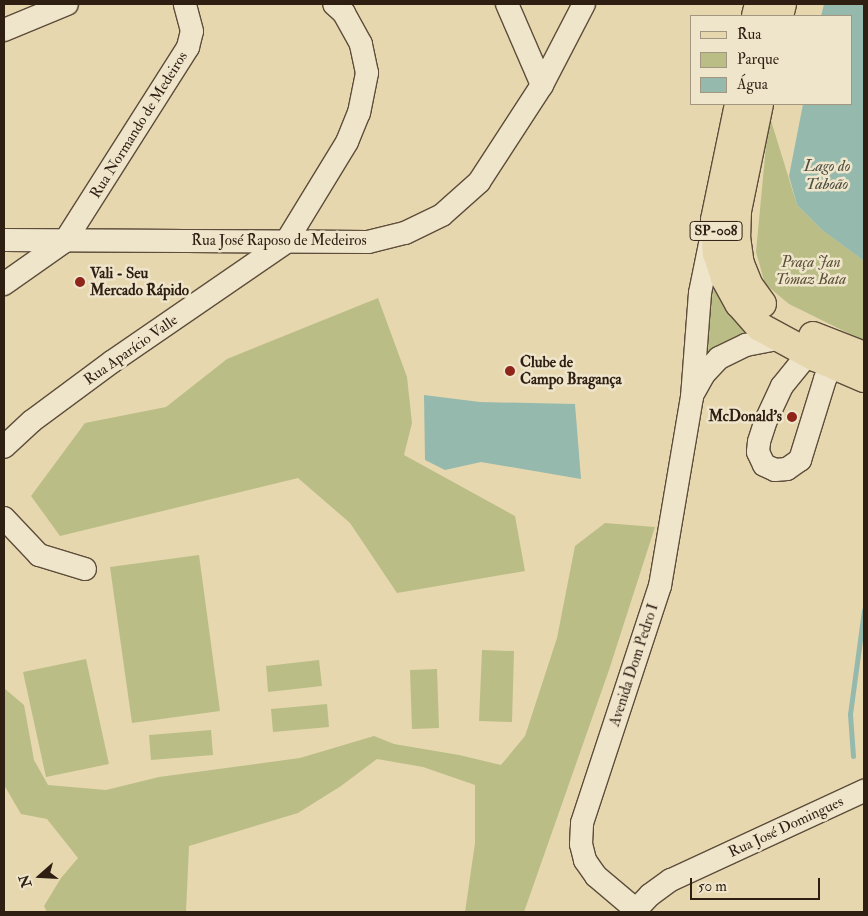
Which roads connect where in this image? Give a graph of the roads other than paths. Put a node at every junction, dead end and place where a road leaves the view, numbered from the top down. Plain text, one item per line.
1 (67, 4) edge
2 (185, 4) edge
3 (334, 4) edge
4 (507, 4) edge
5 (584, 4) edge
6 (4, 30) edge
7 (542, 86) junction
8 (738, 105) edge
9 (759, 105) edge
10 (715, 220) junction
11 (4, 240) edge
12 (65, 241) junction
13 (286, 242) junction
14 (4, 284) edge
15 (785, 332) junction
16 (864, 356) edge
17 (864, 378) edge
18 (692, 397) junction
19 (4, 447) edge
20 (4, 518) edge
21 (85, 569) dead end
22 (864, 790) edge
23 (634, 911) edge

1 - 6 street
2 - 12 street, Rua Normando de Medeiros
3 - 13 street
4 - 7 street
5 - 7 street, Rua José Raposo de Medeiros
7 - 13 street, Rua José Raposo de Medeiros
8 - 10 main road, SP-008
9 - 15 main road, SP-008
10 - 15 main road, SP-008
10 - 18 street
11 - 12 street, Rua José Raposo de Medeiros
12 - 13 street, Rua José Raposo de Medeiros
12 - 14 street
13 - 19 street, Rua Aparício Valle
15 - 16 main road, SP-008
15 - 17 main road, SP-008
15 - 18 street
18 - 23 street, Avenida Dom Pedro I
20 - 21 street
22 - 23 street, Rua José Domingues

